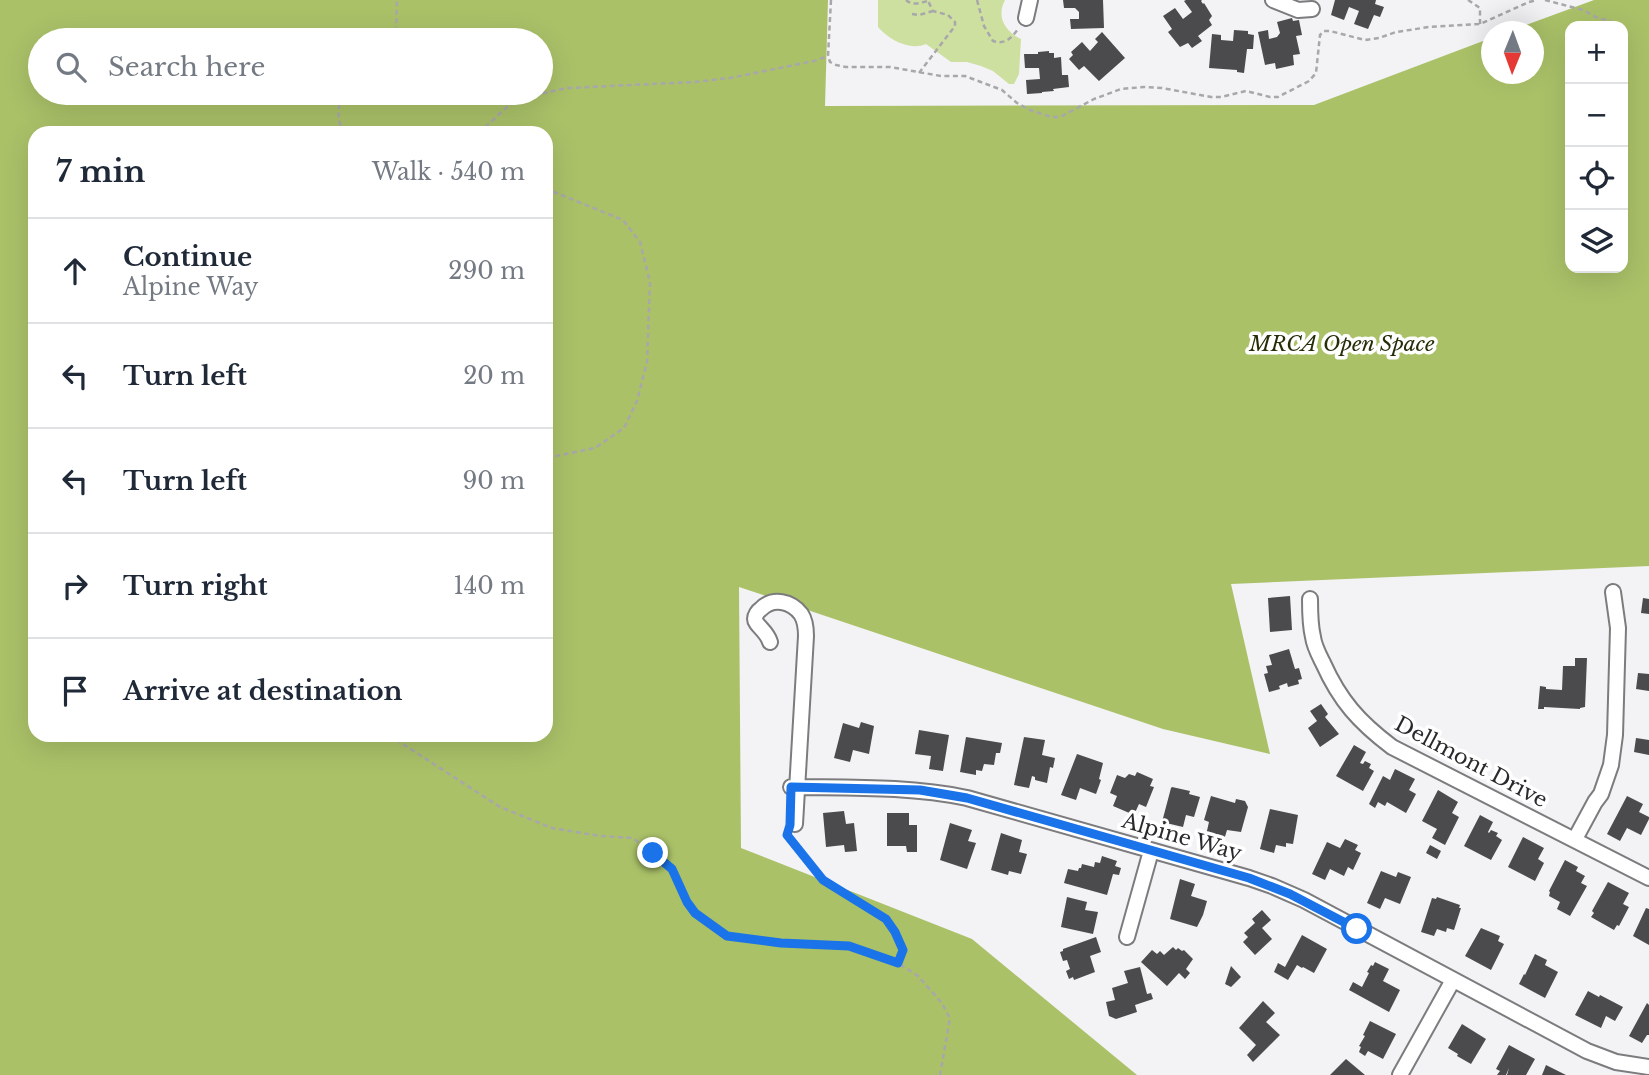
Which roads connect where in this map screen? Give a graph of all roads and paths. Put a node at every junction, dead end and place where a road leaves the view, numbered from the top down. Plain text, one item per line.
1 (397, 0) edge
2 (831, 0) edge
3 (906, 0) edge
4 (929, 0) edge
5 (977, 0) edge
6 (1030, 0) edge
7 (1273, 0) edge
8 (1468, 0) edge
9 (1537, 0) edge
10 (1545, 0) edge
11 (1312, 9) dead end
12 (933, 11) junction
13 (912, 14) dead end
14 (1026, 18) dead end
15 (1607, 21) edge
16 (1479, 24) junction
17 (396, 28) edge
18 (1014, 34) dead end
19 (828, 56) junction
20 (919, 72) junction
21 (553, 91) edge
22 (339, 105) edge
23 (510, 105) edge
24 (341, 126) edge
25 (487, 126) edge
26 (553, 191) edge
27 (553, 457) edge
28 (1613, 592) dead end
29 (1310, 598) dead end
30 (770, 642) dead end
31 (400, 742) edge
32 (794, 787) junction
33 (792, 826) joint
34 (1575, 839) junction
35 (1151, 851) junction
36 (1649, 878) edge
37 (1127, 937) dead end
38 (898, 963) junction
39 (1453, 980) junction
40 (1649, 1067) edge
41 (940, 1075) edge
42 (1399, 1075) edge

1 - 17 path
2 - 19 path
3 - 4 path
4 - 12 path
5 - 18 path
6 - 14 street
7 - 11 street
8 - 16 path
9 - 16 path
10 - 15 path
12 - 13 path
12 - 20 path
16 - 20 path
19 - 20 path
19 - 21 path
22 - 24 path
23 - 25 path
26 - 27 path
28 - 34 street
29 - 34 street, Dellmont Drive
30 - 32 street
31 - 38 path
32 - 33 street
32 - 35 street, Alpine Way
33 - 38 path
34 - 36 street, Dellmont Drive
35 - 37 street
35 - 39 street, Alpine Way
38 - 41 path
39 - 40 street, Alpine Way
39 - 42 street

